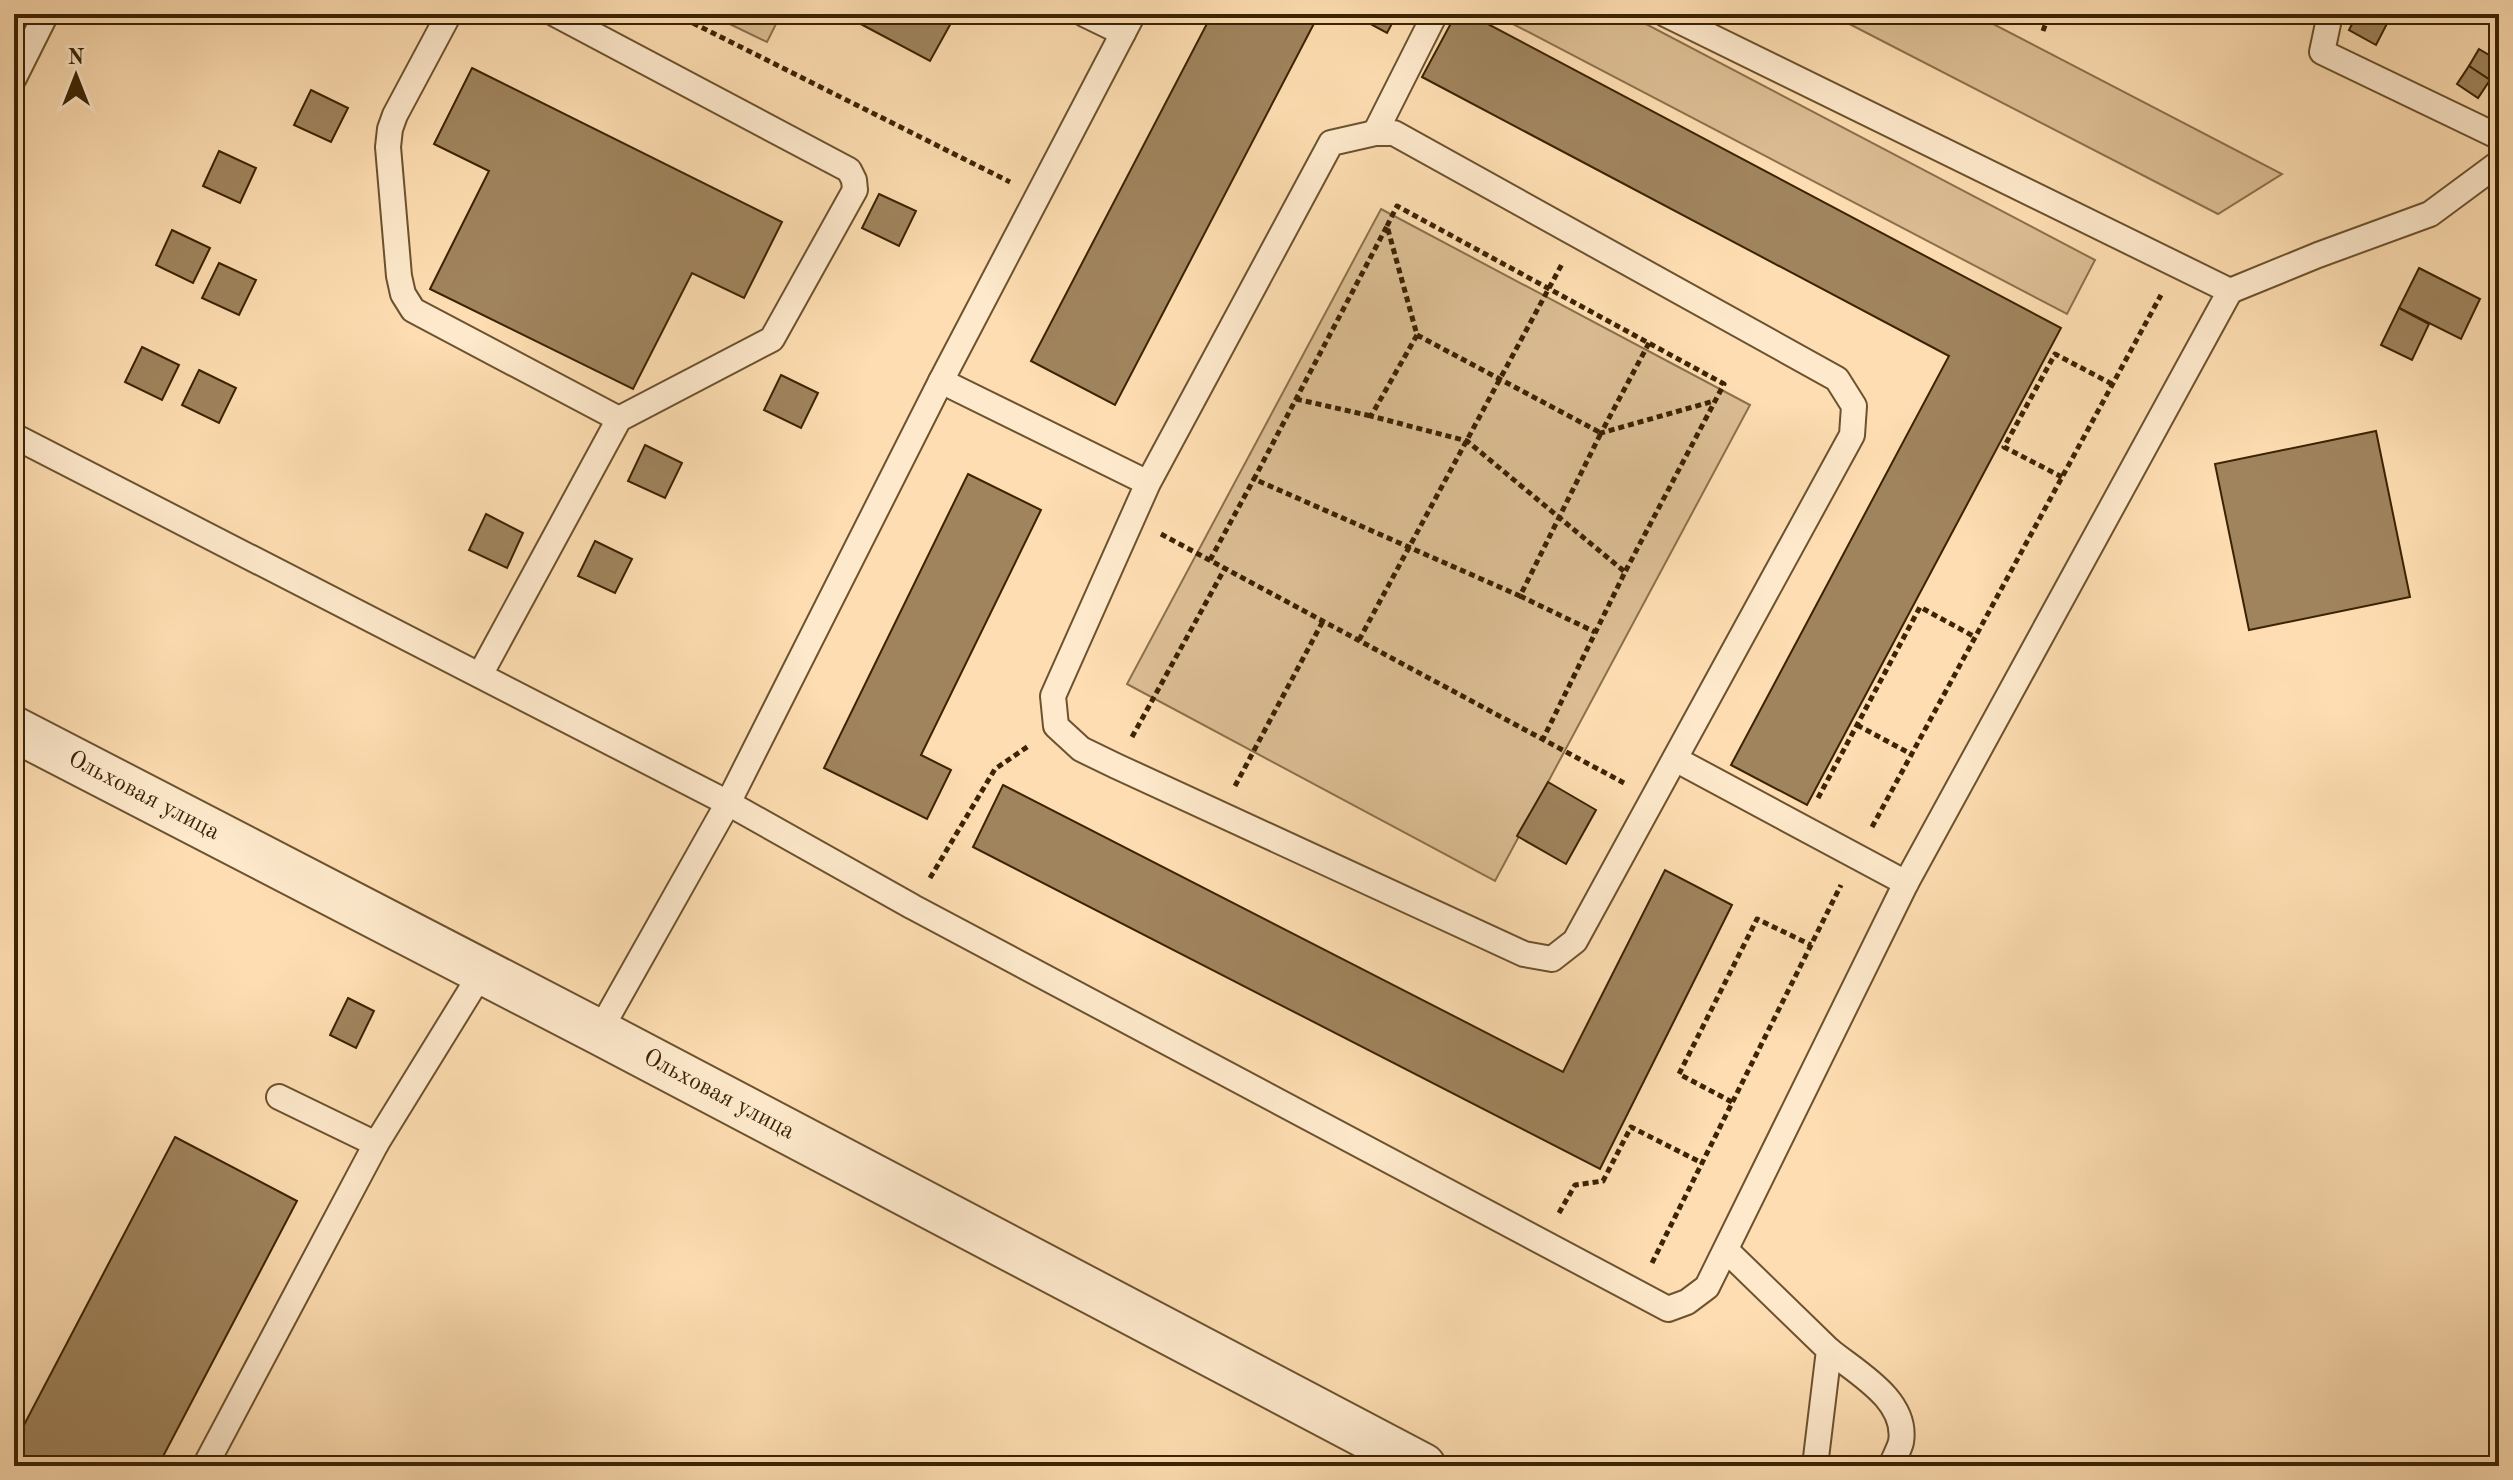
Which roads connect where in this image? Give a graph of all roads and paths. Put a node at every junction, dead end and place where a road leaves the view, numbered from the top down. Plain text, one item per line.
1 (46, 14) edge
2 (449, 14) edge
3 (555, 14) edge
4 (675, 14) edge
5 (1084, 14) edge
6 (1435, 14) edge
7 (1665, 14) edge
8 (2049, 14) edge
9 (2329, 19) dead end
10 (1128, 24) edge
11 (2043, 31) dead end
12 (14, 78) edge
13 (1375, 133) junction
14 (2499, 137) edge
15 (2499, 163) edge
16 (1039, 196) junction
17 (1387, 226) junction
18 (1578, 235) junction
19 (2177, 266) junction
20 (1549, 289) junction
21 (2230, 291) junction
22 (1417, 335) junction
23 (1649, 343) junction
24 (1500, 380) junction
25 (941, 381) junction
26 (2113, 384) junction
27 (1296, 399) junction
28 (1714, 401) junction
29 (1371, 416) junction
30 (619, 419) junction
31 (1601, 433) junction
32 (14, 436) edge
33 (1467, 441) junction
34 (2062, 477) junction
35 (1254, 479) junction
36 (1148, 483) junction
37 (1559, 517) junction
38 (1132, 518) junction
39 (1409, 547) junction
40 (1210, 560) junction
41 (1225, 568) junction
42 (1625, 572) junction
43 (1520, 596) junction
44 (1323, 621) junction
45 (1595, 633) junction
46 (1975, 637) junction
47 (1359, 640) junction
48 (480, 675) junction
49 (1857, 725) junction
50 (1056, 726) junction
51 (14, 729) edge
52 (1543, 739) junction
53 (1911, 754) junction
54 (1675, 759) junction
55 (1116, 766) junction
56 (1654, 799) junction
57 (728, 803) junction
58 (1220, 814) junction
59 (1803, 828) junction
60 (1856, 856) junction
61 (1906, 883) junction
62 (913, 907) junction
63 (1811, 945) junction
64 (482, 972) junction
65 (599, 1032) junction
66 (279, 1097) dead end
67 (1732, 1102) junction
68 (376, 1144) junction
69 (1702, 1163) junction
70 (1557, 1218) dead end
71 (1726, 1250) junction
72 (1638, 1293) junction
73 (1829, 1350) junction
74 (205, 1466) edge
75 (1423, 1466) edge
76 (1815, 1466) edge
77 (1891, 1466) edge

1 - 12 lane
2 - 30 lane
3 - 30 lane
4 - 16 path
5 - 10 lane
6 - 13 lane
7 - 19 lane
8 - 11 path
9 - 14 lane
10 - 16 lane
13 - 18 lane
13 - 36 lane
15 - 21 lane
16 - 25 lane
17 - 20 path
17 - 22 path
17 - 27 path
18 - 20 path
18 - 54 lane
19 - 21 lane
19 - 26 path
20 - 23 path
20 - 24 path
21 - 61 lane
22 - 24 path
22 - 29 path
23 - 28 path
23 - 31 path
24 - 31 path
24 - 33 path
25 - 36 lane
25 - 57 lane
26 - 34 path
26 - 34 path
27 - 29 path
27 - 35 path
28 - 31 path
28 - 42 path
29 - 33 path
30 - 48 lane
31 - 37 path
32 - 48 lane
33 - 37 path
33 - 39 path
34 - 46 path
35 - 39 path
35 - 40 path
36 - 38 lane
37 - 42 path
37 - 43 path
38 - 40 path
38 - 50 lane
39 - 43 path
39 - 47 path
40 - 41 path
41 - 44 path
41 - 55 path
42 - 45 path
43 - 45 path
44 - 47 path
44 - 58 path
45 - 52 path
46 - 49 path
46 - 53 path
47 - 52 path
48 - 57 lane
49 - 53 path
49 - 59 path
50 - 55 lane
50 - 62 path
51 - 64 street, Ольховая улица
52 - 56 path
53 - 60 path
54 - 56 lane
54 - 59 lane
55 - 58 lane
56 - 58 lane
57 - 62 lane
57 - 65 lane
59 - 60 lane
60 - 61 lane
60 - 63 path
61 - 71 lane
62 - 72 lane
63 - 67 path
63 - 67 path
64 - 65 street, Ольховая улица
64 - 68 lane
65 - 75 street, Ольховая улица
66 - 68 lane
67 - 69 path
68 - 74 lane
69 - 70 path
69 - 72 path
71 - 72 lane
71 - 73 lane
73 - 76 lane
73 - 77 lane

